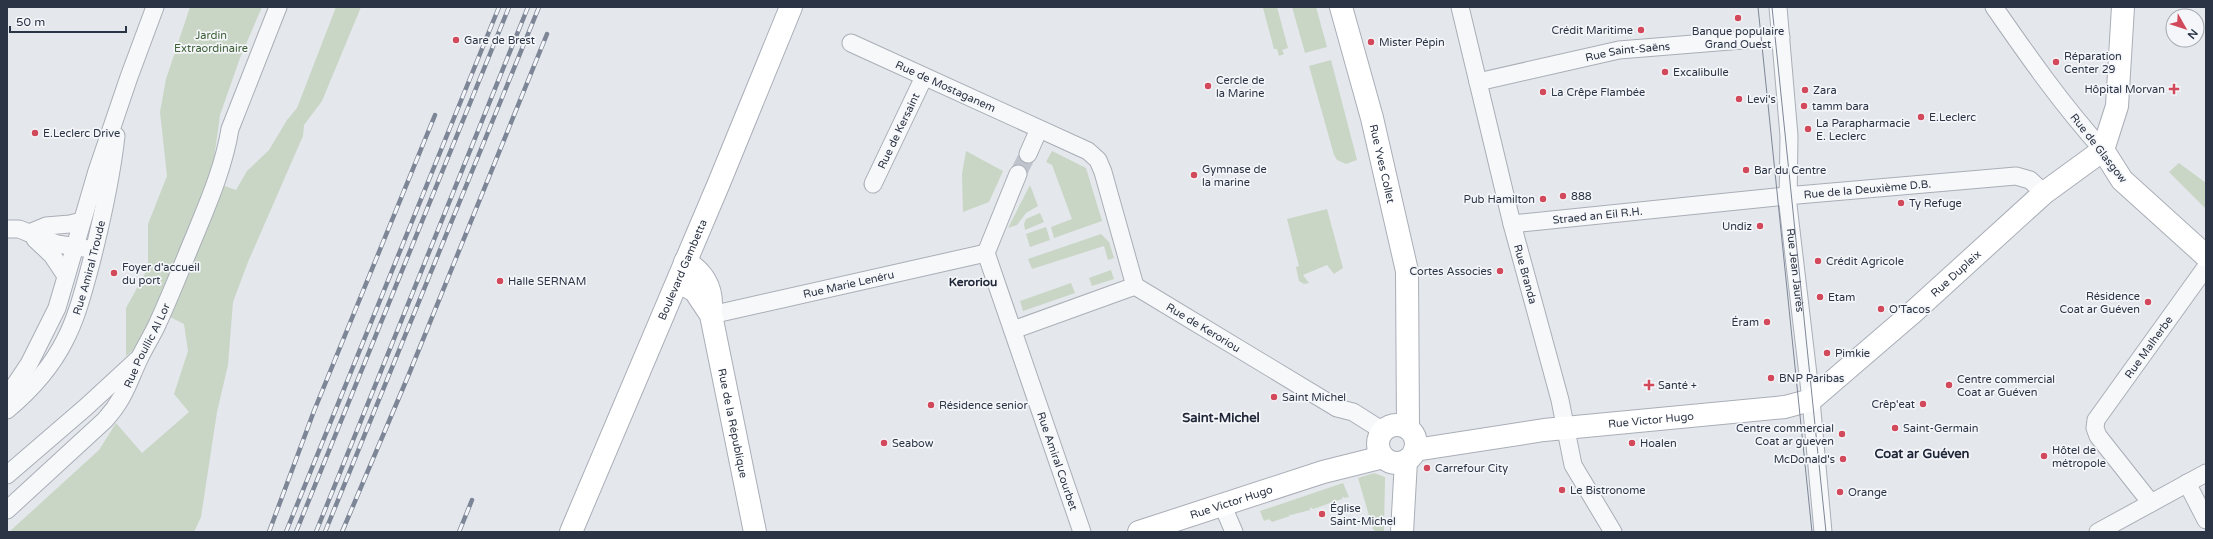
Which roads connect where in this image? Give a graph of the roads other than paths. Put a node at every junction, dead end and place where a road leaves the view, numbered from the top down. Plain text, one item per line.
1 (155, 7) edge
2 (278, 7) edge
3 (791, 7) edge
4 (1341, 7) edge
5 (1460, 7) edge
6 (1778, 7) edge
7 (1994, 7) edge
8 (2123, 7) edge
9 (1781, 37) junction
10 (851, 42) dead end
11 (924, 77) junction
12 (1478, 82) junction
13 (119, 104) junction
14 (1039, 129) junction
15 (2103, 150) junction
16 (1028, 154) tunnel mouth
17 (1018, 174) tunnel mouth
18 (873, 184) dead end
19 (2044, 193) junction
20 (1788, 196) junction
21 (1684, 206) joint
22 (82, 221) junction
23 (1512, 224) junction
24 (7, 229) edge
25 (29, 233) junction
26 (74, 245) junction
27 (94, 250) junction
28 (986, 253) junction
29 (2206, 256) edge
30 (2206, 266) edge
31 (682, 271) junction
32 (66, 276) junction
33 (1135, 286) junction
34 (711, 315) junction
35 (1014, 330) junction
36 (140, 356) junction
37 (100, 395) junction
38 (7, 397) edge
39 (1811, 400) junction
40 (7, 410) edge
41 (105, 420) junction
42 (1565, 428) junction
43 (1397, 443) junction
44 (2206, 474) edge
45 (7, 475) edge
46 (2187, 483) junction
47 (1222, 504) junction
48 (2151, 504) junction
49 (7, 510) edge
50 (2206, 520) edge
51 (571, 532) edge
52 (755, 532) edge
53 (1082, 532) edge
54 (1139, 532) edge
55 (1234, 532) edge
56 (1402, 532) edge
57 (1613, 532) edge
58 (1823, 532) edge
59 (2098, 532) edge

1 - 13 street, Rue Amiral Troude
2 - 36 street, Rue Poullic Al Lor
3 - 31 street, Boulevard Gambetta
4 - 43 street, Rue Yves Collet
5 - 12 street, Rue Branda
6 - 9 street, Rue Jean Jaurès
7 - 15 street, Rue de Glasgow
8 - 15 street
9 - 12 street, Rue Saint-Saëns
9 - 20 street, Rue Jean Jaurès
10 - 11 street, Rue de Mostaganem
11 - 14 street, Rue de Mostaganem
11 - 18 street, Rue de Kersaint
12 - 23 street, Rue Branda
13 - 22 street, Rue Amiral Troude
13 - 27 street, Rue Amiral Troude
14 - 16 street
14 - 33 street, Rue de Mostaganem
15 - 19 street, Rue Dupleix
15 - 29 street, Rue de Glasgow
17 - 28 street
19 - 20 street, Rue de la Deuxième D.B.
19 - 39 street, Rue Dupleix
20 - 21 street, Rue de la Deuxième D.B.
20 - 39 street, Rue Jean Jaurès
21 - 23 street, Straed an Eil R.H.
22 - 25 street
22 - 26 street, Rue Amiral Troude
23 - 42 street, Rue Branda
24 - 25 street
25 - 26 street
25 - 32 street
26 - 27 street
26 - 32 street, Rue Amiral Troude
27 - 40 street, Rue Amiral Troude
28 - 34 street, Rue Marie Lenéru
28 - 35 street, Rue Amiral Courbet
30 - 48 street, Rue Malherbe
31 - 34 street, Rue de la République
31 - 51 street, Boulevard Gambetta
32 - 38 street, Rue Amiral Troude
33 - 35 street
33 - 43 street, Rue de Keroriou
34 - 52 street, Rue de la République
35 - 53 street, Rue Amiral Courbet
36 - 37 street
36 - 41 street, Rue Poullic Al Lor
37 - 41 street
37 - 45 street
39 - 42 street, Rue Victor Hugo
39 - 58 street, Rue Jean Jaurès
41 - 49 street, Rue Poullic Al Lor
42 - 43 street, Rue Victor Hugo
42 - 57 street, Rue Branda
43 - 47 street, Rue Victor Hugo
43 - 56 street, Rue Yves Collet
44 - 46 street
46 - 48 street
46 - 50 street
47 - 54 street, Rue Victor Hugo
47 - 55 street
48 - 59 street

